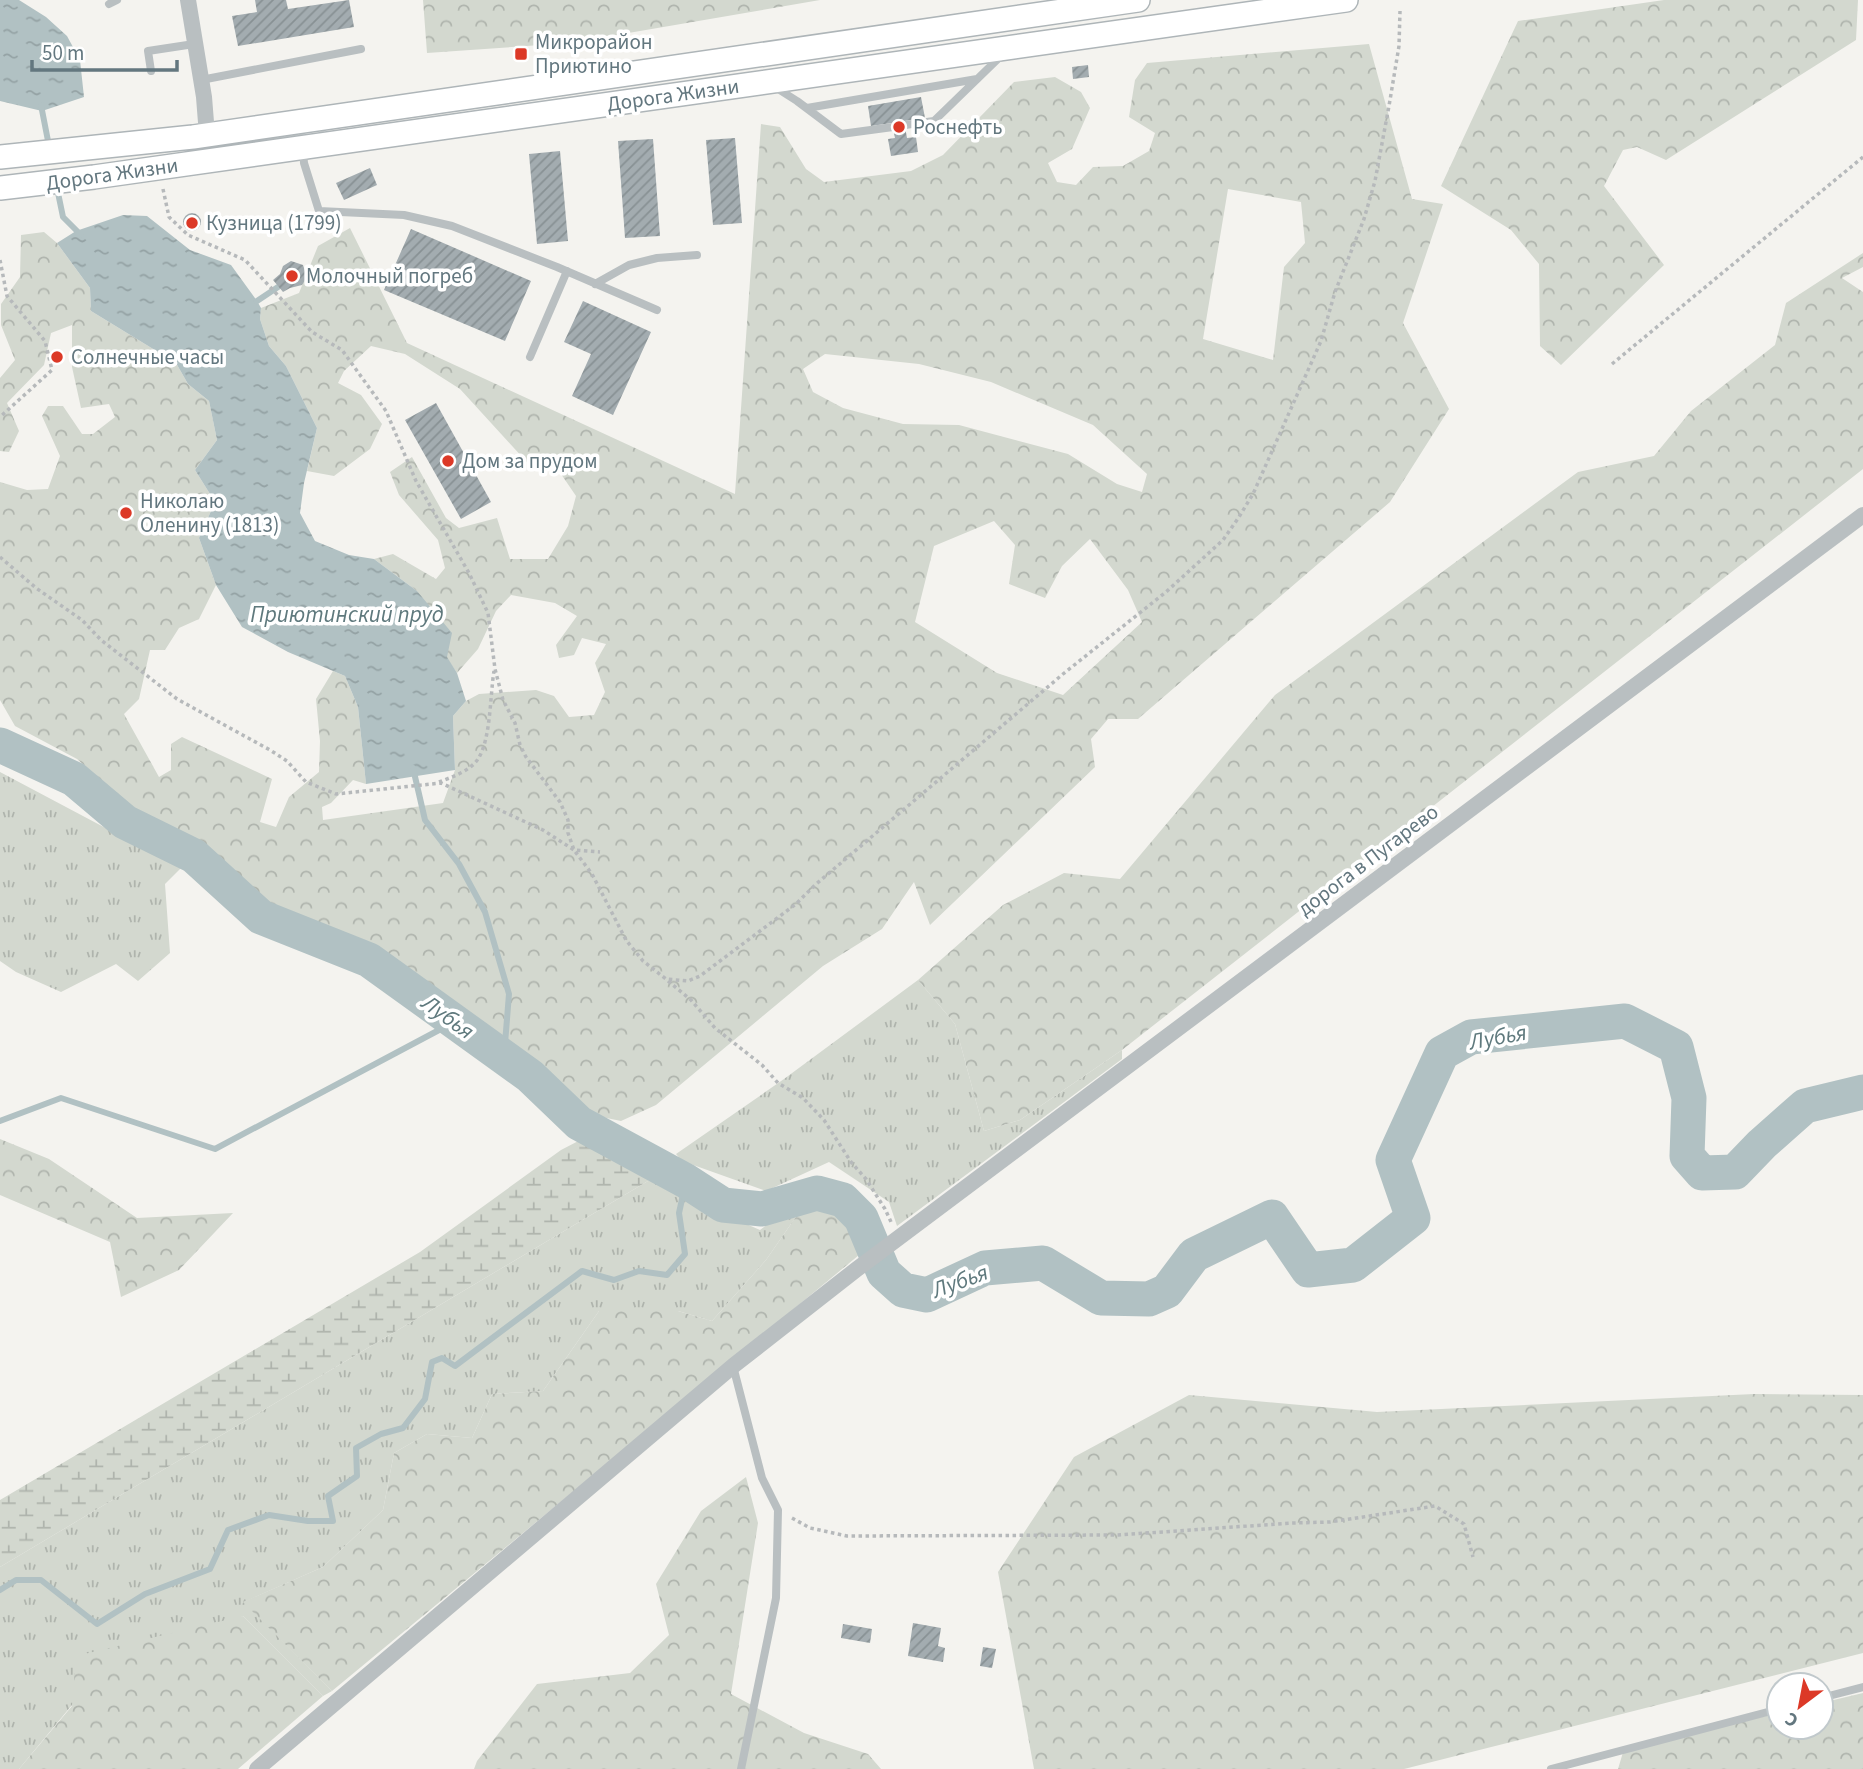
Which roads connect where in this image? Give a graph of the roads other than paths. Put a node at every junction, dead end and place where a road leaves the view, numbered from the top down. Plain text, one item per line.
1 (188, 0) edge
2 (1138, 0) edge
3 (1346, 0) edge
4 (194, 44) junction
5 (1010, 47) junction
6 (361, 49) dead end
7 (151, 71) dead end
8 (977, 79) junction
9 (201, 80) junction
10 (766, 82) junction
11 (807, 108) junction
12 (905, 125) dead end
13 (893, 127) dead end
14 (207, 135) junction
15 (303, 148) junction
16 (0, 157) edge
17 (3, 188) edge
18 (697, 255) dead end
19 (567, 271) junction
20 (595, 284) junction
21 (657, 310) dead end
22 (530, 357) dead end
23 (1863, 515) edge
24 (733, 1366) junction
25 (1863, 1688) edge
26 (1835, 1695) edge
27 (1765, 1713) edge
28 (257, 1769) edge
29 (741, 1769) edge
30 (1551, 1769) edge

1 - 4 street
2 - 14 main road, Дорога Жизни
3 - 5 main road, Дорога Жизни
4 - 7 lane
4 - 9 street
5 - 8 lane
5 - 10 main road, Дорога Жизни
6 - 9 lane
8 - 11 lane
8 - 12 lane
9 - 14 street
10 - 11 lane
10 - 15 main road, Дорога Жизни
11 - 13 lane
14 - 16 main road, Дорога Жизни
15 - 17 main road, Дорога Жизни
15 - 19 lane
18 - 20 lane
19 - 20 lane
19 - 22 lane
20 - 21 lane
23 - 24 street, дорога в Пугарево
24 - 28 street, дорога в Пугарево
24 - 29 lane
25 - 26 lane
27 - 30 lane

